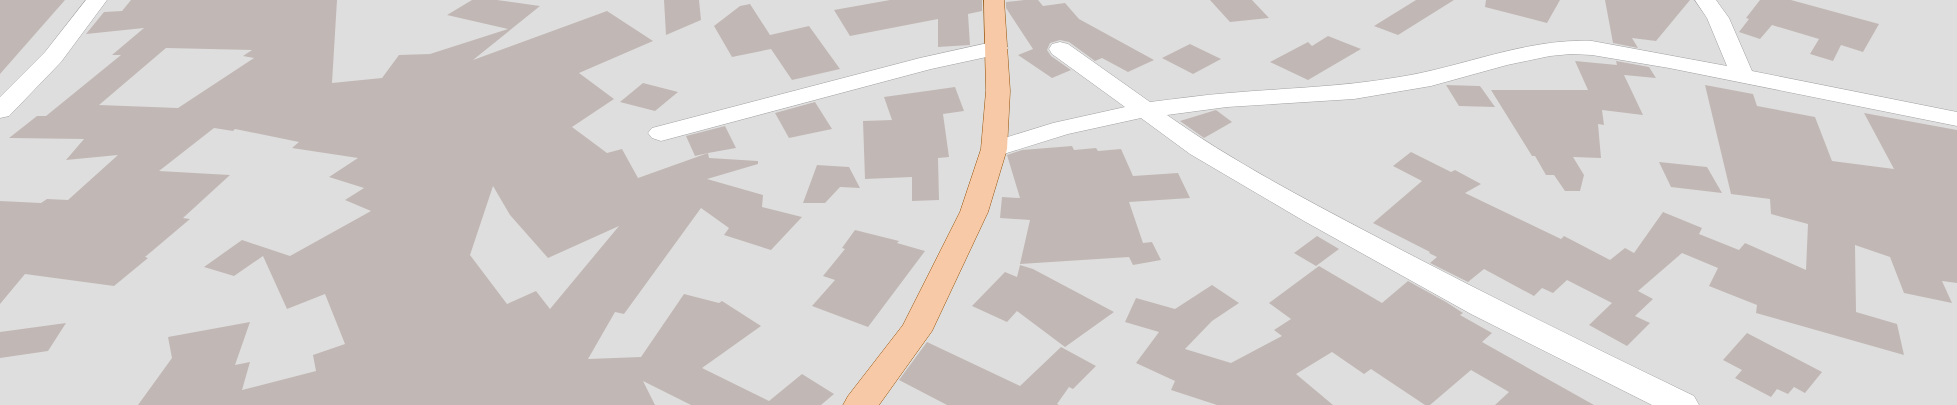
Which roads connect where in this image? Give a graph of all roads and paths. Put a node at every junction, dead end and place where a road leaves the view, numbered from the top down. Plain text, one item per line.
1 (97, 0) edge
2 (994, 0) edge
3 (1705, 0) edge
4 (997, 48) junction
5 (1060, 49) dead end
6 (1743, 76) junction
7 (1146, 110) junction
8 (0, 111) edge
9 (1957, 119) edge
10 (661, 133) dead end
11 (994, 149) junction
12 (860, 405) edge
13 (1682, 405) edge

1 - 8 street
2 - 4 main road
3 - 6 street
4 - 10 street
4 - 11 main road
5 - 7 street
6 - 7 street
6 - 9 street
7 - 11 street
7 - 13 street
11 - 12 main road

